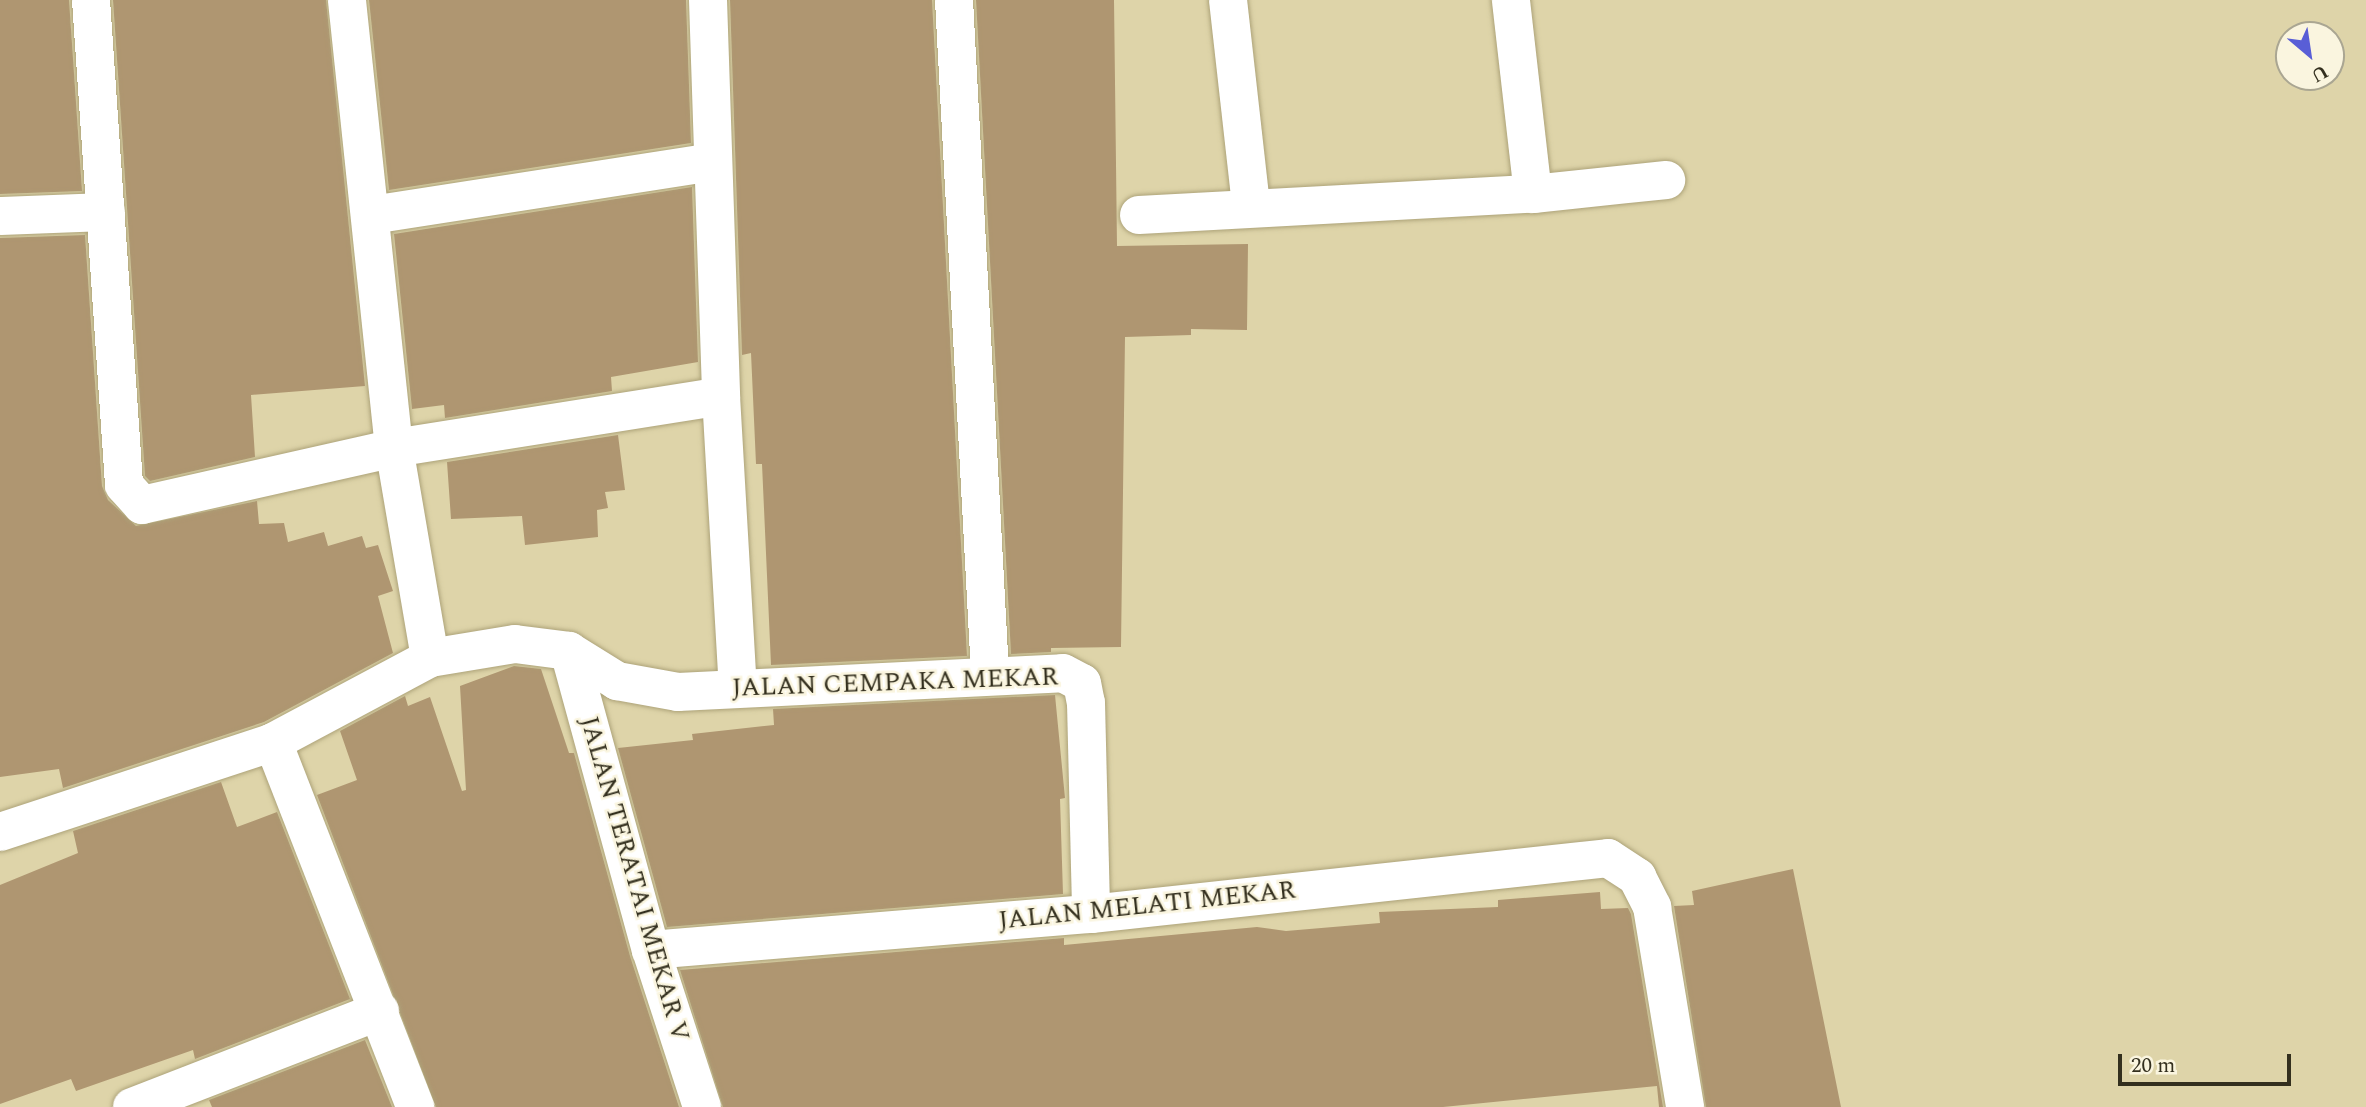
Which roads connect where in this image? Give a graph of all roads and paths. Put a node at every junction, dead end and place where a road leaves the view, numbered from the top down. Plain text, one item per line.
1 (91, 0) edge
2 (347, 0) edge
3 (708, 0) edge
4 (954, 0) edge
5 (1228, 0) edge
6 (1511, 0) edge
7 (712, 162) junction
8 (1666, 180) dead end
9 (1532, 194) junction
10 (1251, 205) junction
11 (106, 212) junction
12 (371, 215) junction
13 (1139, 215) dead end
14 (0, 216) edge
15 (721, 396) junction
16 (394, 447) junction
17 (569, 651) junction
18 (430, 658) junction
19 (990, 674) junction
20 (738, 688) junction
21 (273, 742) junction
22 (0, 832) edge
23 (1091, 914) junction
24 (651, 950) junction
25 (380, 1011) junction
26 (132, 1107) edge
27 (415, 1107) edge
28 (702, 1107) edge
29 (1685, 1107) edge

1 - 11 street
2 - 12 street
3 - 7 street
4 - 19 street
5 - 10 street
6 - 9 street
7 - 12 street
7 - 15 street
8 - 9 street
9 - 10 street
10 - 13 street
11 - 14 street
11 - 16 street
12 - 16 street
15 - 16 street
15 - 20 street
16 - 18 street
17 - 18 street
17 - 20 street, JALAN CEMPAKA MEKAR
17 - 24 street, JALAN TERATAI MEKAR V
18 - 21 street
19 - 20 street, JALAN CEMPAKA MEKAR
19 - 23 street, JALAN CEMPAKA MEKAR
21 - 22 street
21 - 25 street
23 - 24 street, JALAN MELATI MEKAR
23 - 29 street, JALAN MELATI MEKAR
24 - 28 street, JALAN TERATAI MEKAR V
25 - 26 street
25 - 27 street

